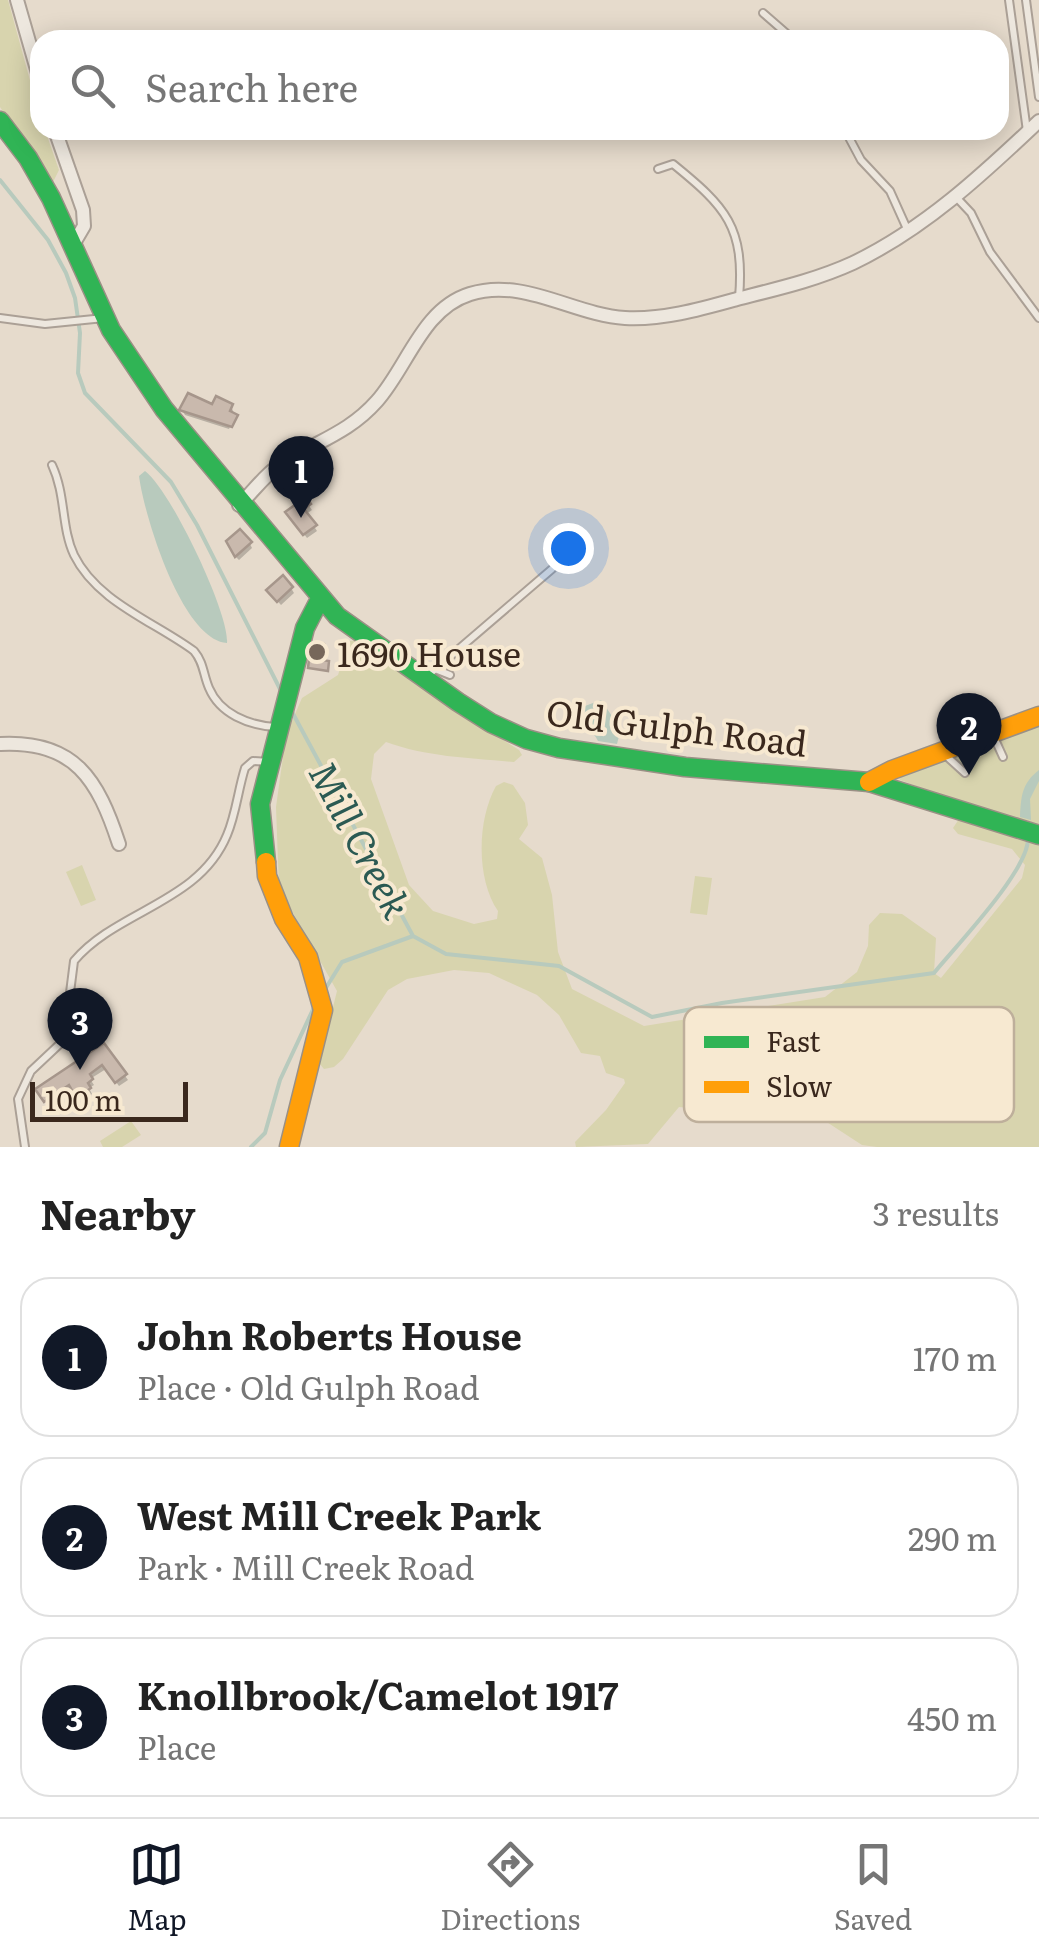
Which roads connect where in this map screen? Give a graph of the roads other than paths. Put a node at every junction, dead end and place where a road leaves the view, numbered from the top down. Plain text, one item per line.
1 (17, 0) edge
2 (1010, 0) edge
3 (1026, 0) edge
4 (763, 13) dead end
5 (783, 30) edge
6 (30, 45) edge
7 (1039, 97) edge
8 (0, 121) edge
9 (1039, 121) edge
10 (1027, 132) junction
11 (58, 140) edge
12 (851, 140) edge
13 (658, 168) dead end
14 (955, 196) junction
15 (908, 232) junction
16 (74, 243) junction
17 (739, 299) junction
18 (0, 318) edge
19 (1039, 318) edge
20 (96, 319) junction
21 (52, 465) dead end
22 (240, 504) junction
23 (552, 569) dead end
24 (320, 600) junction
25 (429, 674) junction
26 (450, 675) dead end
27 (284, 713) junction
28 (1039, 716) edge
29 (992, 734) junction
30 (0, 744) edge
31 (942, 752) junction
32 (1002, 757) dead end
33 (270, 762) junction
34 (964, 774) dead end
35 (869, 782) junction
36 (1032, 833) edge
37 (119, 844) dead end
38 (25, 1147) edge
39 (289, 1147) edge

1 - 6 street
2 - 10 lane
3 - 7 lane
4 - 5 lane
8 - 16 street, Old Gulph Road
9 - 10 street
10 - 14 street
11 - 16 street
12 - 15 lane
13 - 17 lane
14 - 15 street
14 - 19 lane
15 - 17 street
16 - 20 street, Old Gulph Road
17 - 22 street
18 - 20 lane
20 - 22 street, Old Gulph Road
21 - 27 lane
22 - 24 street, Old Gulph Road
23 - 25 lane
24 - 25 street, Old Gulph Road
24 - 27 street
25 - 26 lane
25 - 35 street, Old Gulph Road
27 - 33 street
28 - 29 street
29 - 31 street
29 - 32 lane
30 - 37 street
31 - 34 lane
31 - 35 street
33 - 38 lane
33 - 39 street
35 - 36 street, Old Gulph Road

